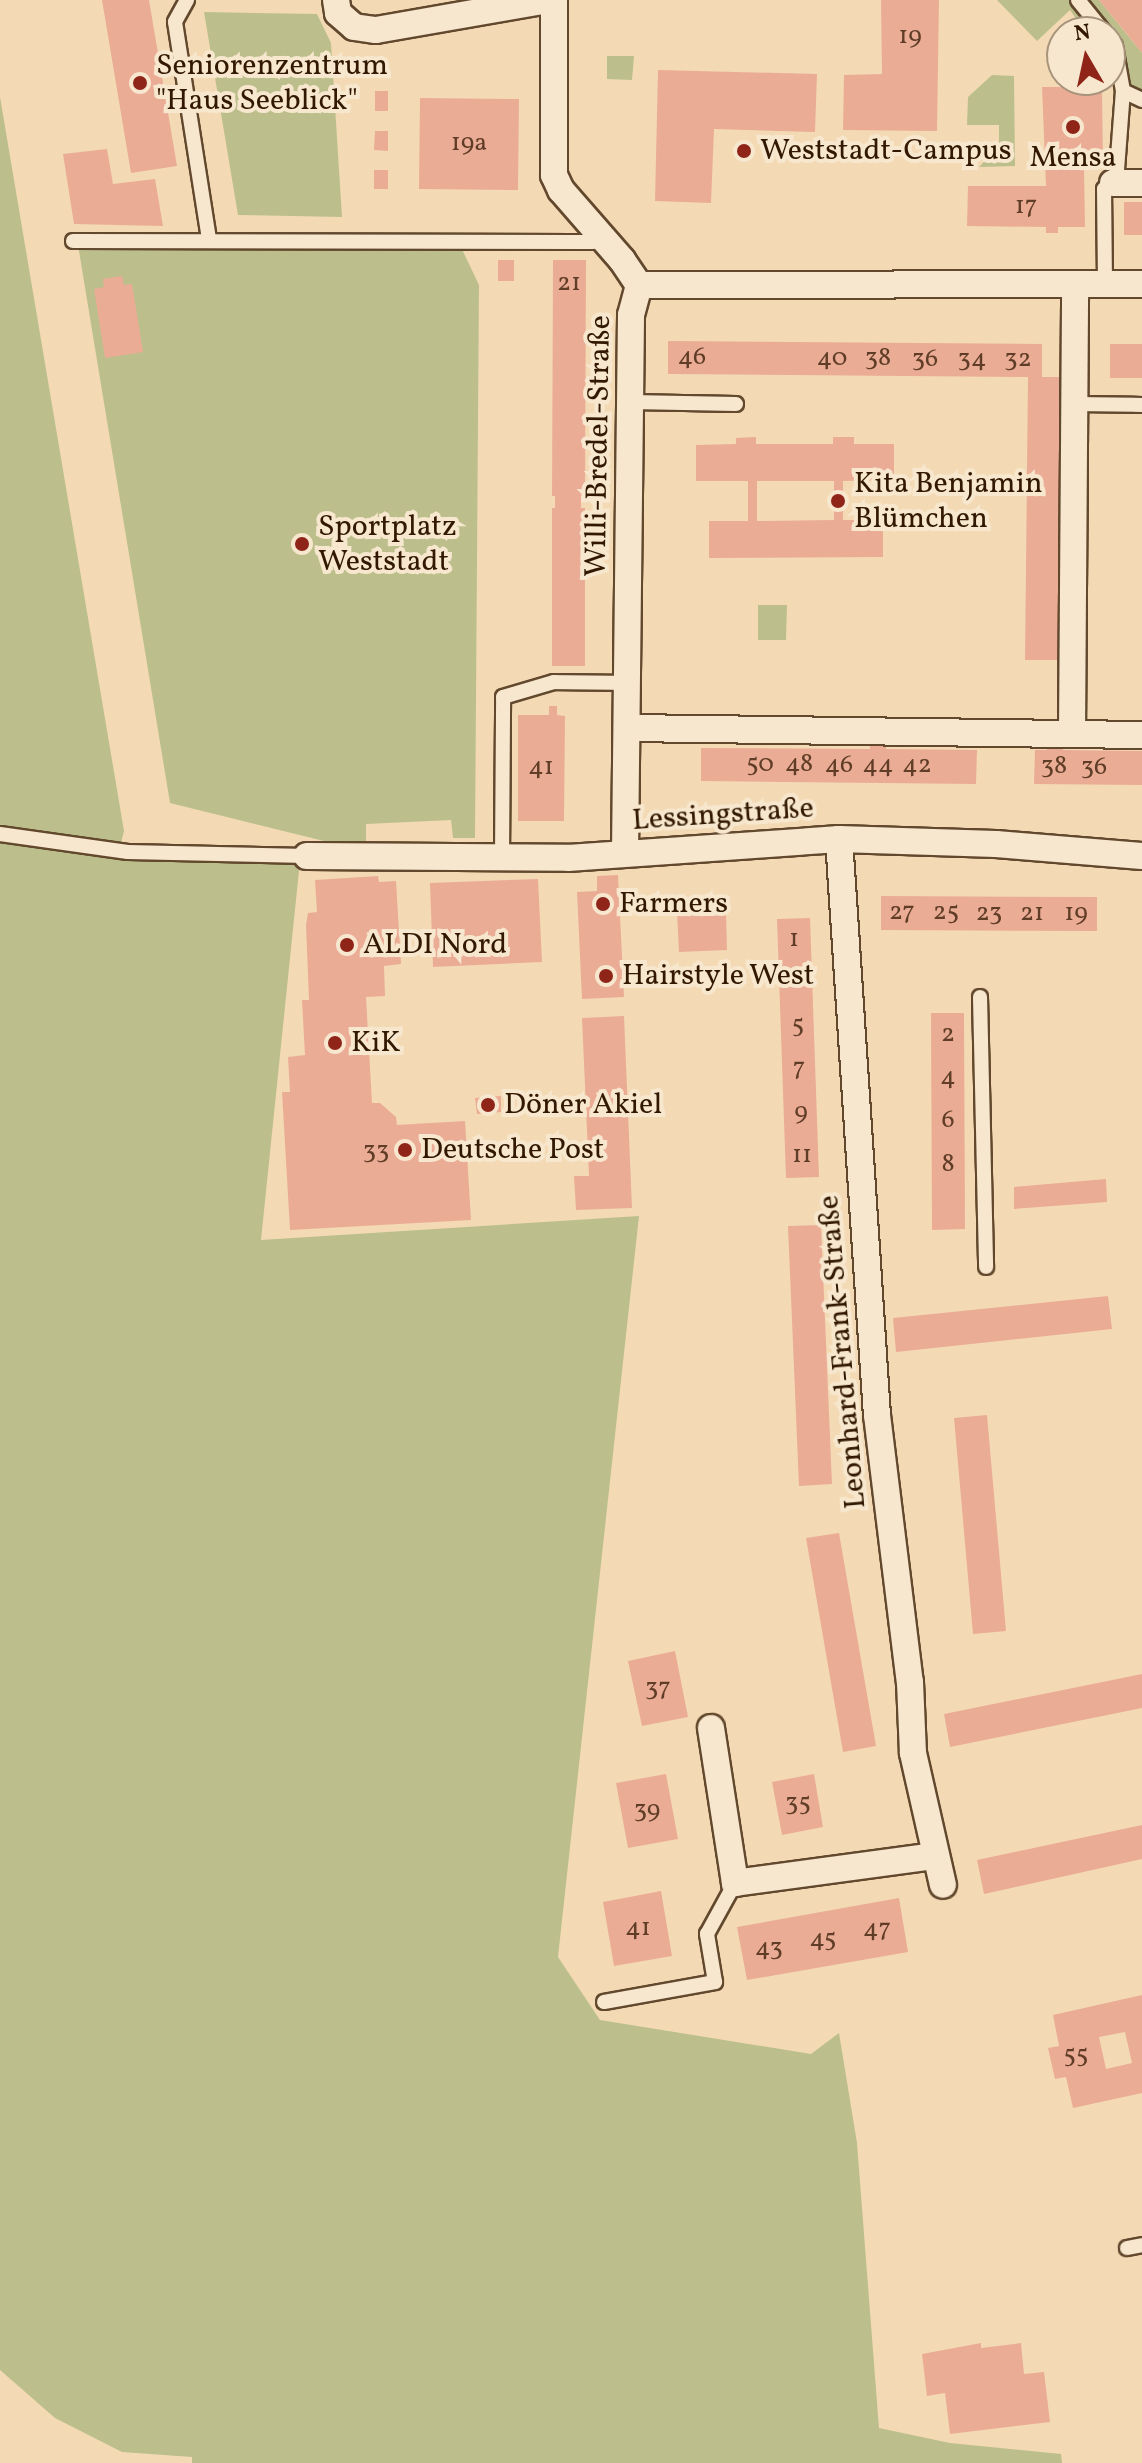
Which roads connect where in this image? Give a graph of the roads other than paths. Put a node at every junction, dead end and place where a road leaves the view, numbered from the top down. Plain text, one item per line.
1 (187, 0) edge
2 (336, 0) edge
3 (551, 0) edge
4 (1078, 0) edge
5 (1091, 16) edge
6 (1122, 96) edge
7 (1113, 183) junction
8 (1142, 183) edge
9 (601, 236) junction
10 (209, 239) junction
11 (73, 241) dead end
12 (1105, 283) junction
13 (1075, 284) junction
14 (1142, 284) edge
15 (639, 285) junction
16 (631, 402) junction
17 (736, 404) dead end
18 (1074, 404) junction
19 (1142, 405) edge
20 (627, 683) junction
21 (627, 728) junction
22 (1072, 734) junction
23 (1142, 735) edge
24 (0, 834) edge
25 (839, 839) junction
26 (625, 853) junction
27 (307, 856) joint
28 (1142, 856) edge
29 (502, 858) junction
30 (980, 997) dead end
31 (986, 1267) dead end
32 (711, 1728) dead end
33 (935, 1856) junction
34 (735, 1883) junction
35 (943, 1885) dead end
36 (604, 2002) dead end

1 - 10 lane
2 - 3 street
3 - 9 street
4 - 5 lane
6 - 7 lane
7 - 8 street
7 - 12 lane
9 - 10 lane
9 - 15 street
10 - 11 lane
12 - 13 street, Willi-Bredel-Straße
12 - 14 street, Willi-Bredel-Straße
13 - 15 street, Willi-Bredel-Straße
13 - 18 street
15 - 16 street, Willi-Bredel-Straße
16 - 17 lane
16 - 20 street, Willi-Bredel-Straße
18 - 19 lane
18 - 22 street
20 - 21 street, Willi-Bredel-Straße
20 - 29 lane
21 - 22 street
21 - 26 street, Willi-Bredel-Straße
22 - 23 street
24 - 27 lane
25 - 26 street, Lessingstraße
25 - 28 street, Lessingstraße
25 - 33 street, Leonhard-Frank-Straße
26 - 29 street, Lessingstraße
27 - 29 street, Lessingstraße
30 - 31 lane
32 - 34 street
33 - 34 street
33 - 35 street, Leonhard-Frank-Straße
34 - 36 lane

